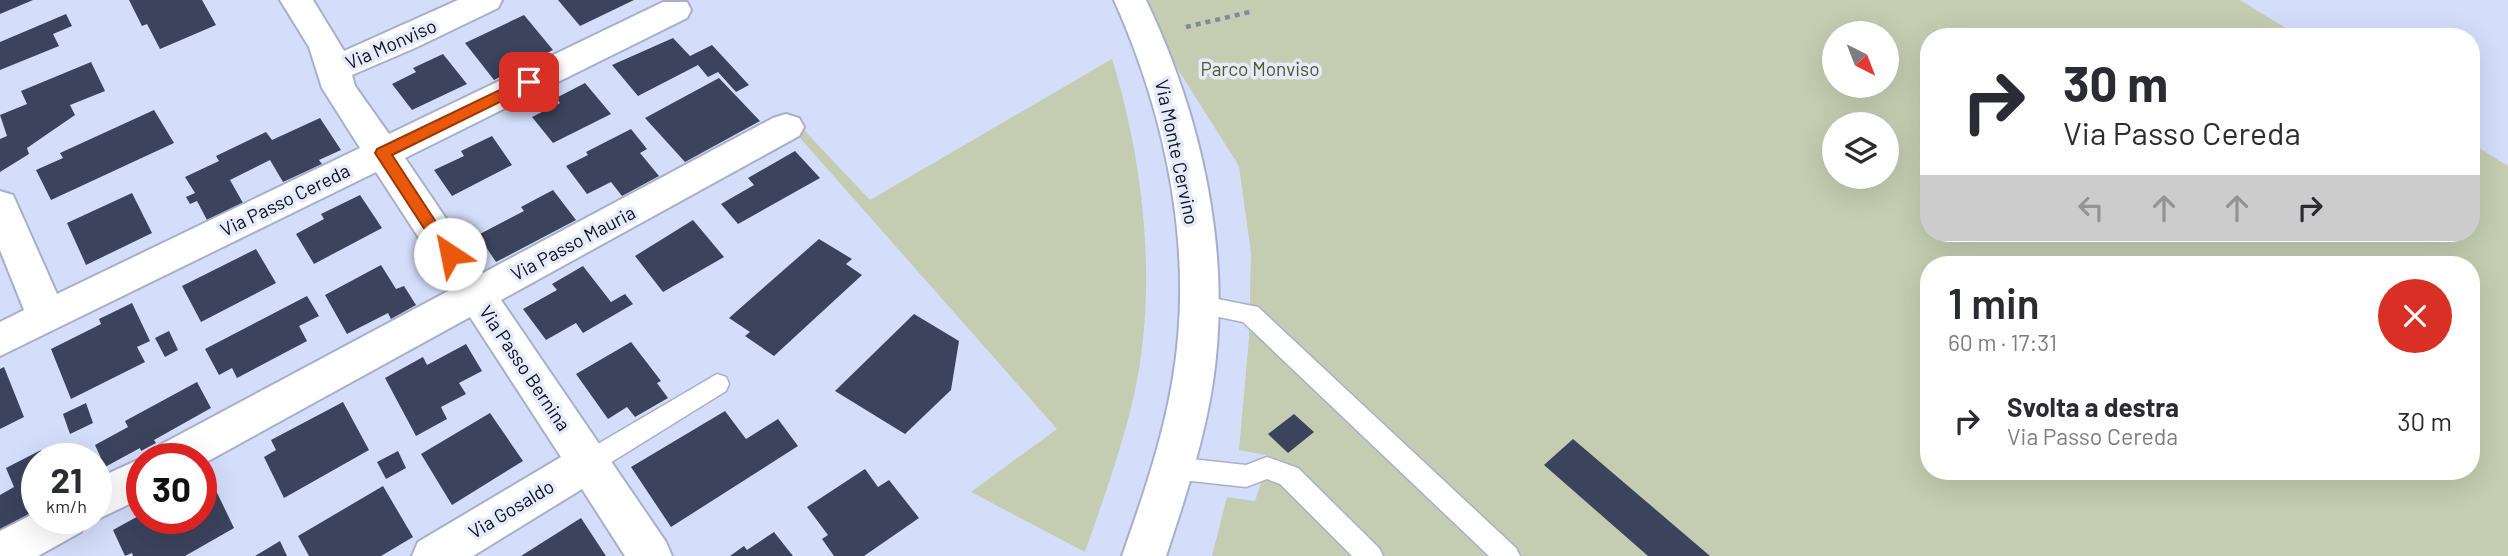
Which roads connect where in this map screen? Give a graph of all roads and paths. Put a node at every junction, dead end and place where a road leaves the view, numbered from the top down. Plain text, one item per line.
1 (296, 0) edge
2 (486, 0) edge
3 (1130, 0) edge
4 (676, 10) dead end
5 (1254, 11) dead end
6 (1186, 27) dead end
7 (333, 69) junction
8 (786, 127) dead end
9 (382, 153) junction
10 (0, 205) edge
11 (476, 295) junction
12 (1198, 304) junction
13 (47, 317) junction
14 (0, 340) edge
15 (717, 384) dead end
16 (203, 443) edge
17 (588, 463) junction
18 (1173, 468) junction
19 (37, 534) edge
20 (0, 554) edge
21 (434, 556) edge
22 (650, 556) edge
23 (1144, 556) edge
24 (1370, 556) edge
25 (1507, 556) edge

1 - 7 street, Via Passo Bernina
2 - 7 street, Via Monviso
3 - 12 street, Via Monte Cervino
4 - 9 street, Via Passo Cereda
5 - 6 path
7 - 9 street, Via Passo Bernina
8 - 11 street, Via Passo Mauria
9 - 11 street, Via Passo Bernina
9 - 13 street, Via Passo Cereda
10 - 13 street
11 - 16 street, Via Passo Mauria
11 - 17 street, Via Passo Bernina
12 - 18 street, Via Monte Cervino
12 - 25 lane
13 - 14 street, Via Passo Cereda
15 - 17 lane
17 - 21 street, Via Gosaldo
17 - 22 street, Via Passo Bernina
18 - 23 street, Via Monte Cervino
18 - 24 lane
19 - 20 street

